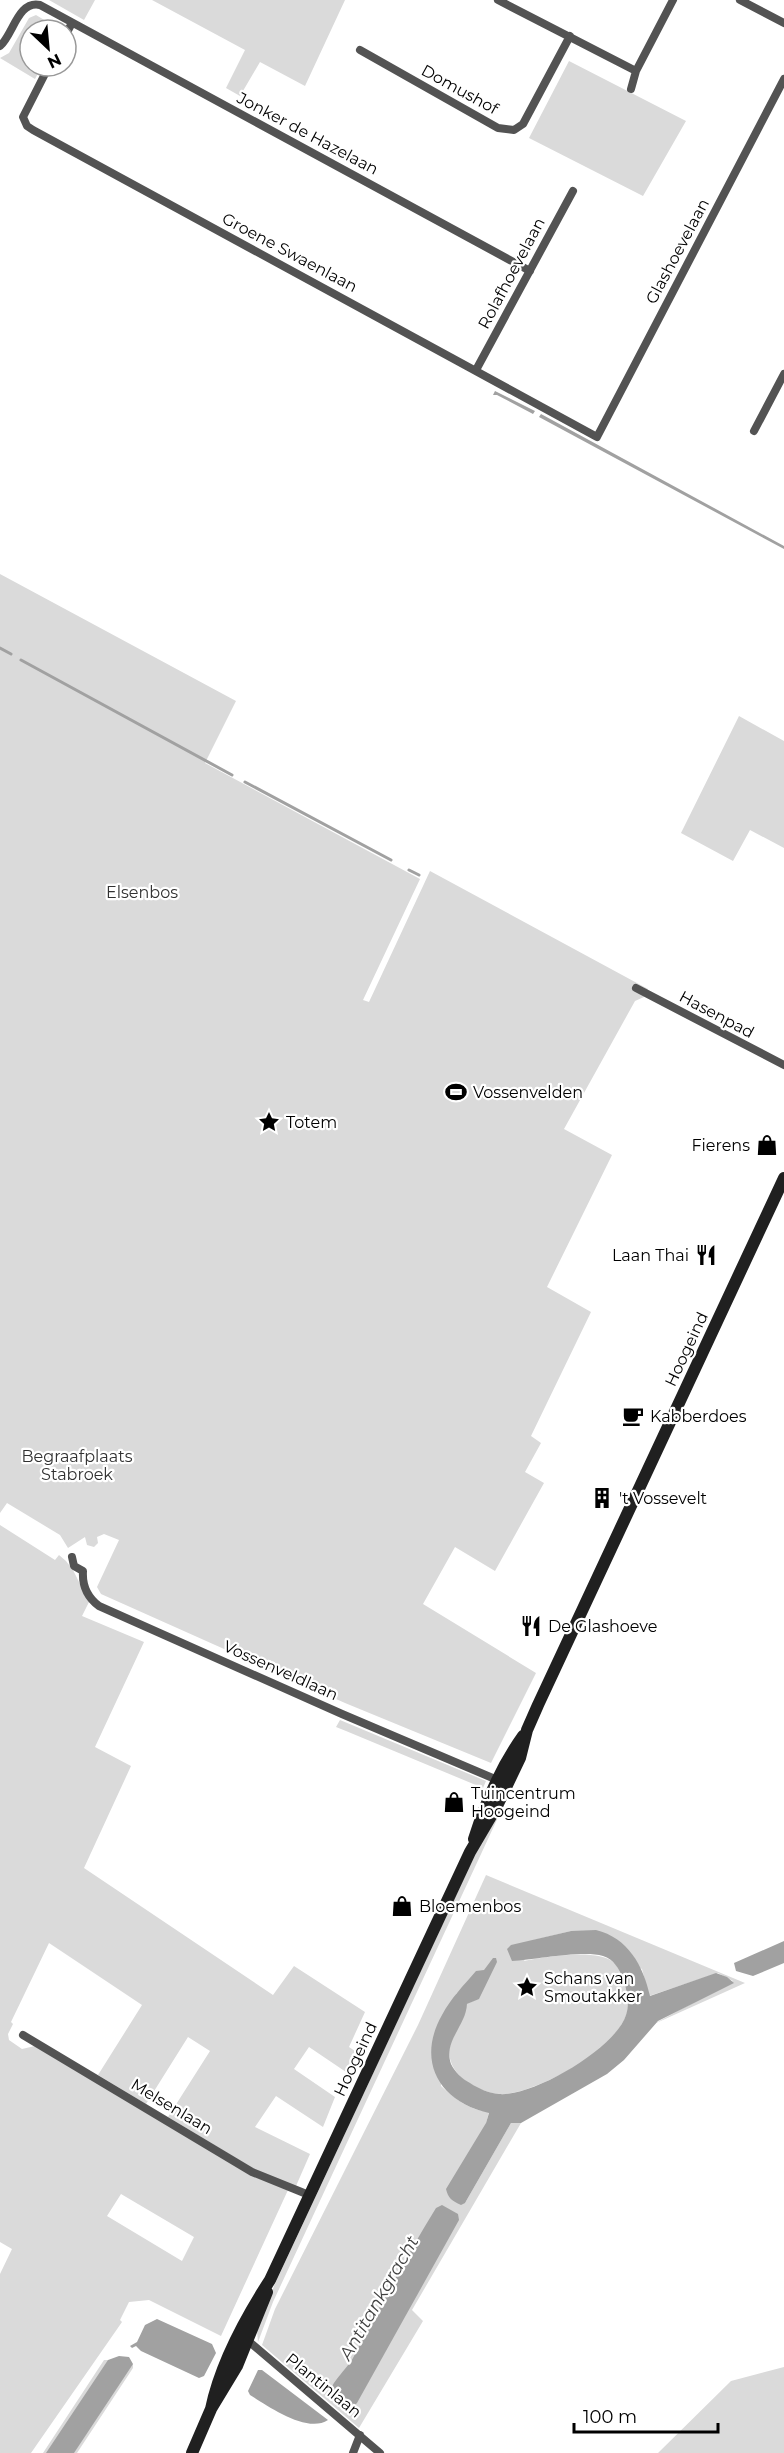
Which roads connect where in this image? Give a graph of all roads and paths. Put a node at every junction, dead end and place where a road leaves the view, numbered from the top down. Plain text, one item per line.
1 (498, 0) edge
2 (673, 0) edge
3 (740, 0) edge
4 (63, 18) edge
5 (784, 22) edge
6 (78, 26) edge
7 (570, 36) junction
8 (0, 46) edge
9 (360, 50) dead end
10 (636, 70) junction
11 (43, 78) edge
12 (784, 79) edge
13 (631, 88) dead end
14 (573, 191) dead end
15 (530, 271) junction
16 (476, 370) junction
17 (784, 374) edge
18 (754, 431) dead end
19 (597, 437) joint
20 (636, 988) dead end
21 (784, 1065) edge
22 (784, 1178) edge
23 (72, 1557) dead end
24 (503, 1782) junction
25 (22, 2035) dead end
26 (309, 2195) junction
27 (244, 2338) junction
28 (360, 2435) junction
29 (378, 2452) edge
30 (192, 2453) edge
31 (353, 2453) edge

1 - 7 street
2 - 10 street
3 - 5 street
4 - 8 street, Jonker de Hazelaan
6 - 15 street, Jonker de Hazelaan
7 - 9 street, Domushof
7 - 10 street
10 - 13 street
11 - 16 street, Groene Swaenlaan
12 - 19 street, Glashoevelaan
14 - 15 street, Rolafhoevelaan
15 - 16 street, Rolafhoevelaan
16 - 19 street, Groene Swaenlaan
17 - 18 street
20 - 21 street, Hasenpad
22 - 24 main road, Hoogeind
23 - 24 street, Vossenveldlaan
24 - 26 main road, Hoogeind
25 - 26 street, Melsenlaan
26 - 27 main road, Hoogeind
27 - 28 street, Plantinlaan
27 - 30 main road, Hoogeind
28 - 29 street, Plantinlaan
28 - 31 street

